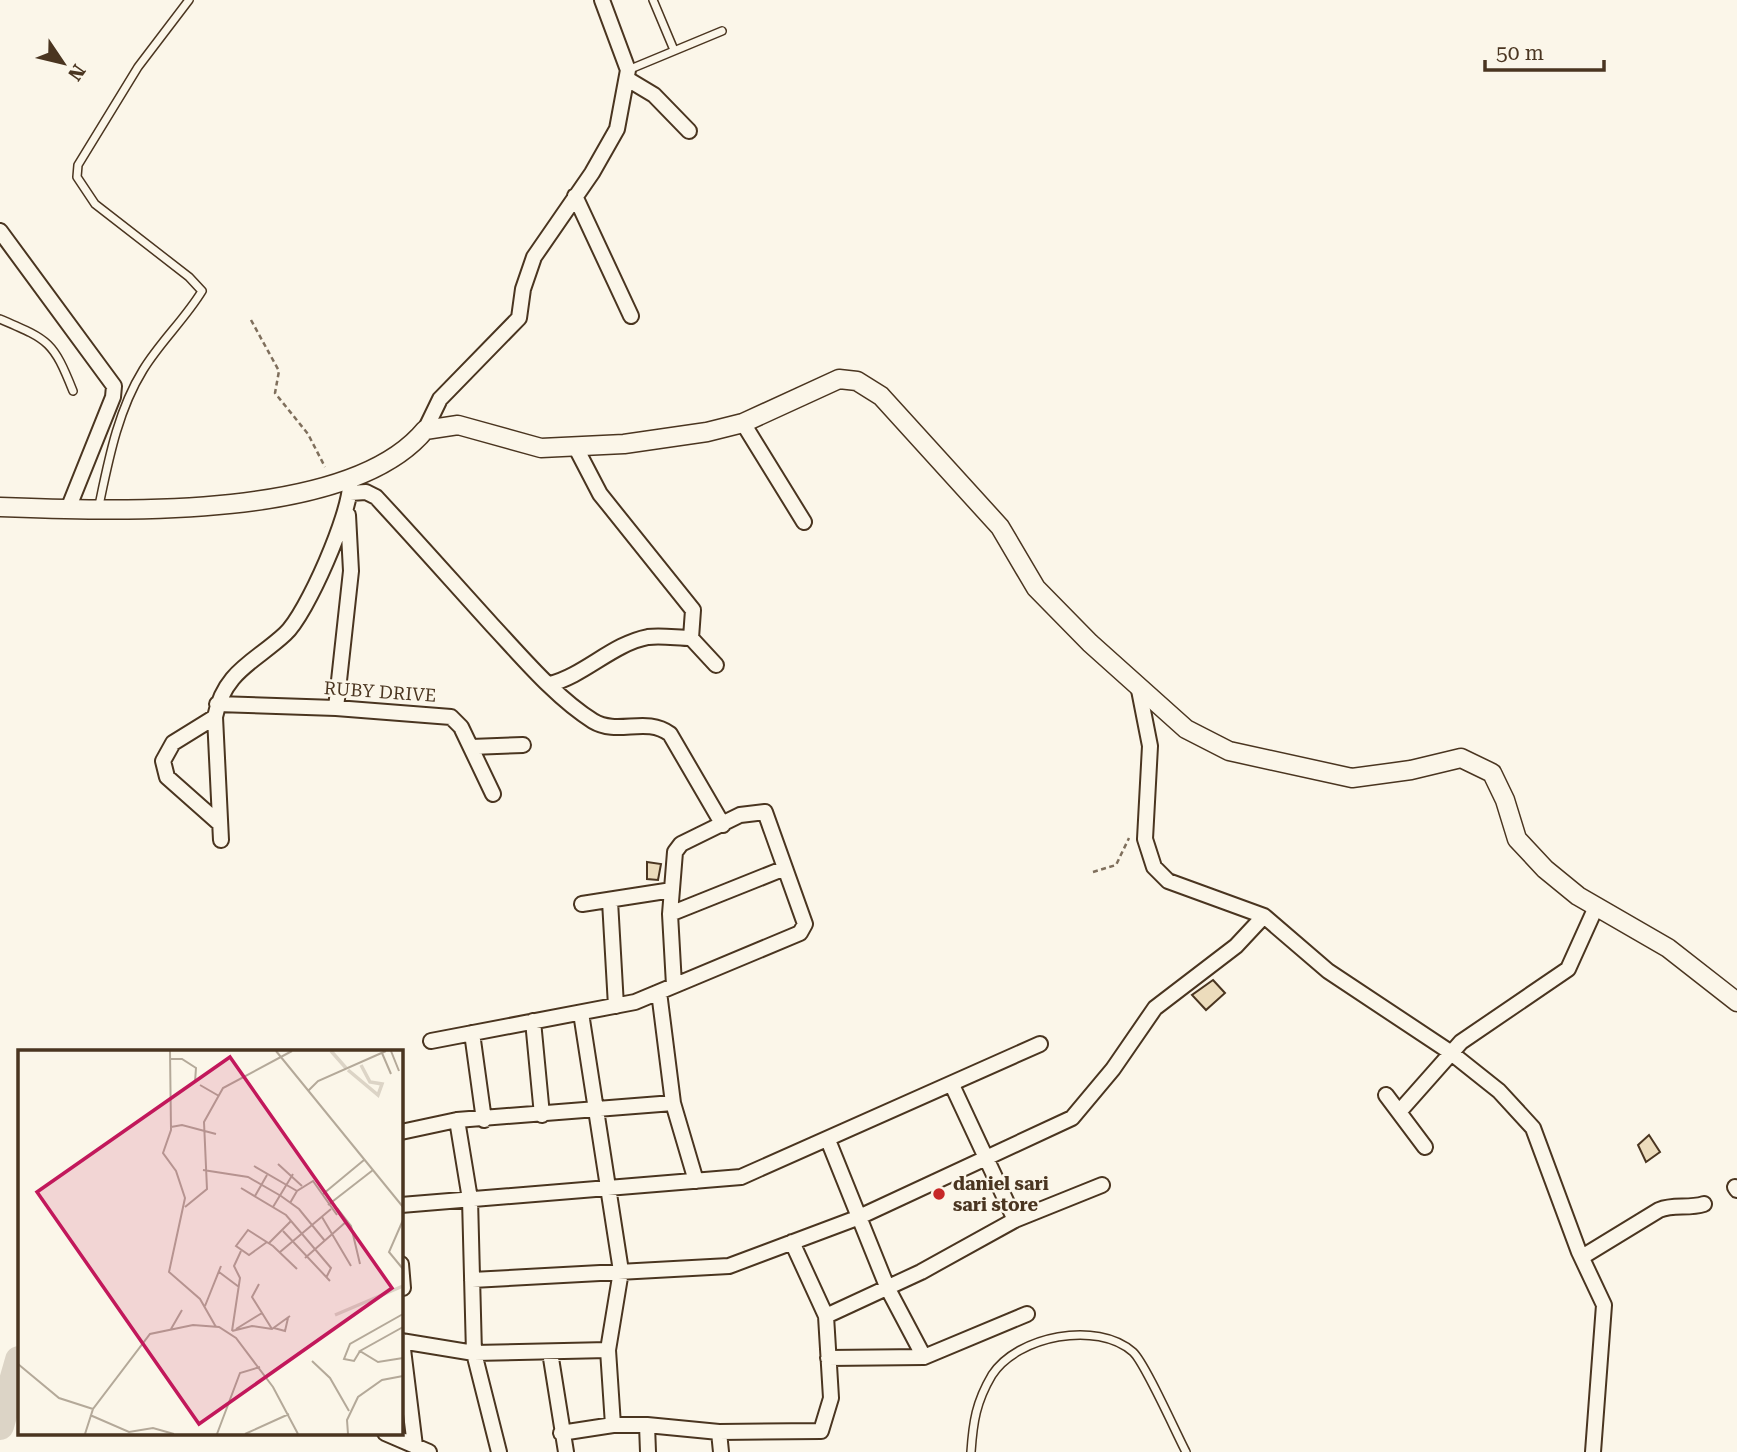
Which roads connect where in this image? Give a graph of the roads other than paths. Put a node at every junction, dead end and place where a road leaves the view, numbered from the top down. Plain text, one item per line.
1 (189, 0) edge
2 (602, 0) edge
3 (653, 0) edge
4 (722, 31) dead end
5 (674, 50) junction
6 (629, 75) junction
7 (689, 131) dead end
8 (575, 196) junction
9 (0, 231) edge
10 (631, 316) dead end
11 (0, 319) edge
12 (73, 391) dead end
13 (743, 422) junction
14 (425, 430) junction
15 (575, 446) junction
16 (345, 486) junction
17 (0, 507) edge
18 (68, 509) junction
19 (347, 510) junction
20 (98, 511) junction
21 (804, 522) dead end
22 (691, 638) junction
23 (716, 665) dead end
24 (550, 684) junction
25 (1138, 685) junction
26 (336, 708) junction
27 (216, 710) junction
28 (523, 745) dead end
29 (471, 747) junction
30 (493, 794) dead end
31 (220, 824) junction
32 (723, 825) junction
33 (221, 839) dead end
34 (785, 868) junction
35 (672, 890) junction
36 (610, 901) junction
37 (582, 904) dead end
38 (1597, 907) junction
39 (670, 914) junction
40 (1264, 916) junction
41 (674, 985) junction
42 (659, 992) junction
43 (1737, 1002) edge
44 (616, 1006) junction
45 (581, 1013) junction
46 (533, 1021) junction
47 (472, 1033) junction
48 (432, 1041) dead end
49 (1040, 1044) dead end
50 (1450, 1052) junction
51 (952, 1085) junction
52 (1386, 1095) dead end
53 (673, 1103) junction
54 (596, 1111) junction
55 (1399, 1112) junction
56 (542, 1115) junction
57 (457, 1120) junction
58 (484, 1120) junction
59 (402, 1132) edge
60 (828, 1140) junction
61 (1425, 1147) dead end
62 (984, 1159) junction
63 (696, 1181) junction
64 (1102, 1185) dead end
65 (608, 1187) junction
66 (470, 1199) junction
67 (1704, 1204) dead end
68 (402, 1205) edge
69 (857, 1218) junction
70 (1015, 1220) junction
71 (792, 1242) junction
72 (1582, 1257) junction
73 (621, 1271) junction
74 (402, 1276) edge
75 (472, 1280) junction
76 (403, 1288) dead end
77 (888, 1289) junction
78 (1027, 1314) dead end
79 (826, 1316) junction
80 (402, 1341) edge
81 (402, 1348) edge
82 (608, 1350) junction
83 (551, 1352) junction
84 (474, 1353) junction
85 (924, 1357) junction
86 (828, 1358) junction
87 (612, 1425) junction
88 (647, 1425) junction
89 (719, 1432) junction
90 (561, 1433) junction
91 (386, 1434) edge
92 (415, 1446) junction
93 (429, 1452) edge
94 (499, 1452) edge
95 (566, 1452) edge
96 (648, 1452) edge
97 (721, 1452) edge
98 (971, 1452) edge
99 (1186, 1452) edge
100 (1592, 1452) edge

1 - 20 lane
2 - 6 street
3 - 5 lane
4 - 5 lane
5 - 6 lane
6 - 7 street
6 - 8 street
8 - 10 street
8 - 14 street
9 - 18 street
11 - 12 lane
13 - 15 street
13 - 21 street
13 - 25 street
14 - 15 street
14 - 16 street
15 - 22 street
16 - 19 street
16 - 20 street
16 - 24 street
17 - 18 street
18 - 20 street
19 - 26 street
19 - 27 street
22 - 23 street
22 - 24 street
24 - 32 street
25 - 38 street
25 - 40 street
26 - 27 street, RUBY DRIVE
26 - 29 street, RUBY DRIVE
27 - 31 street
27 - 31 street
28 - 29 street
29 - 30 street, RUBY DRIVE
31 - 33 street
32 - 34 street
32 - 35 street
34 - 39 street
34 - 41 street
35 - 36 street
35 - 39 street
36 - 37 street
36 - 44 street
38 - 43 street
38 - 50 street
39 - 41 street
40 - 50 street
40 - 62 street
41 - 42 street
42 - 44 street
42 - 53 street
44 - 45 street
45 - 46 street
45 - 54 street
46 - 47 street
46 - 56 street
47 - 48 street
47 - 58 street
49 - 51 street
50 - 55 street
50 - 72 street
51 - 60 street
51 - 62 street
52 - 55 street
53 - 54 street
53 - 63 street
54 - 56 street
54 - 65 street
55 - 61 street
56 - 58 street
57 - 58 street
57 - 59 street
57 - 66 street
60 - 63 street
60 - 69 street
62 - 69 street
62 - 70 street
63 - 65 street
64 - 70 street
65 - 66 street
65 - 73 street
66 - 68 street
66 - 75 street
67 - 72 street
69 - 71 street
69 - 77 street
70 - 77 street
71 - 73 street
71 - 79 street
72 - 100 street
73 - 75 street
73 - 82 street
74 - 76 street
75 - 84 street
77 - 79 street
77 - 85 street
78 - 85 street
79 - 86 street
80 - 84 street
81 - 92 street
82 - 83 street
82 - 87 street
83 - 84 street
83 - 90 street
84 - 94 street
85 - 86 street
86 - 89 street
87 - 88 street
87 - 90 street
88 - 89 street
88 - 96 street
89 - 97 street
90 - 95 street
91 - 92 street
92 - 93 street
98 - 99 lane

